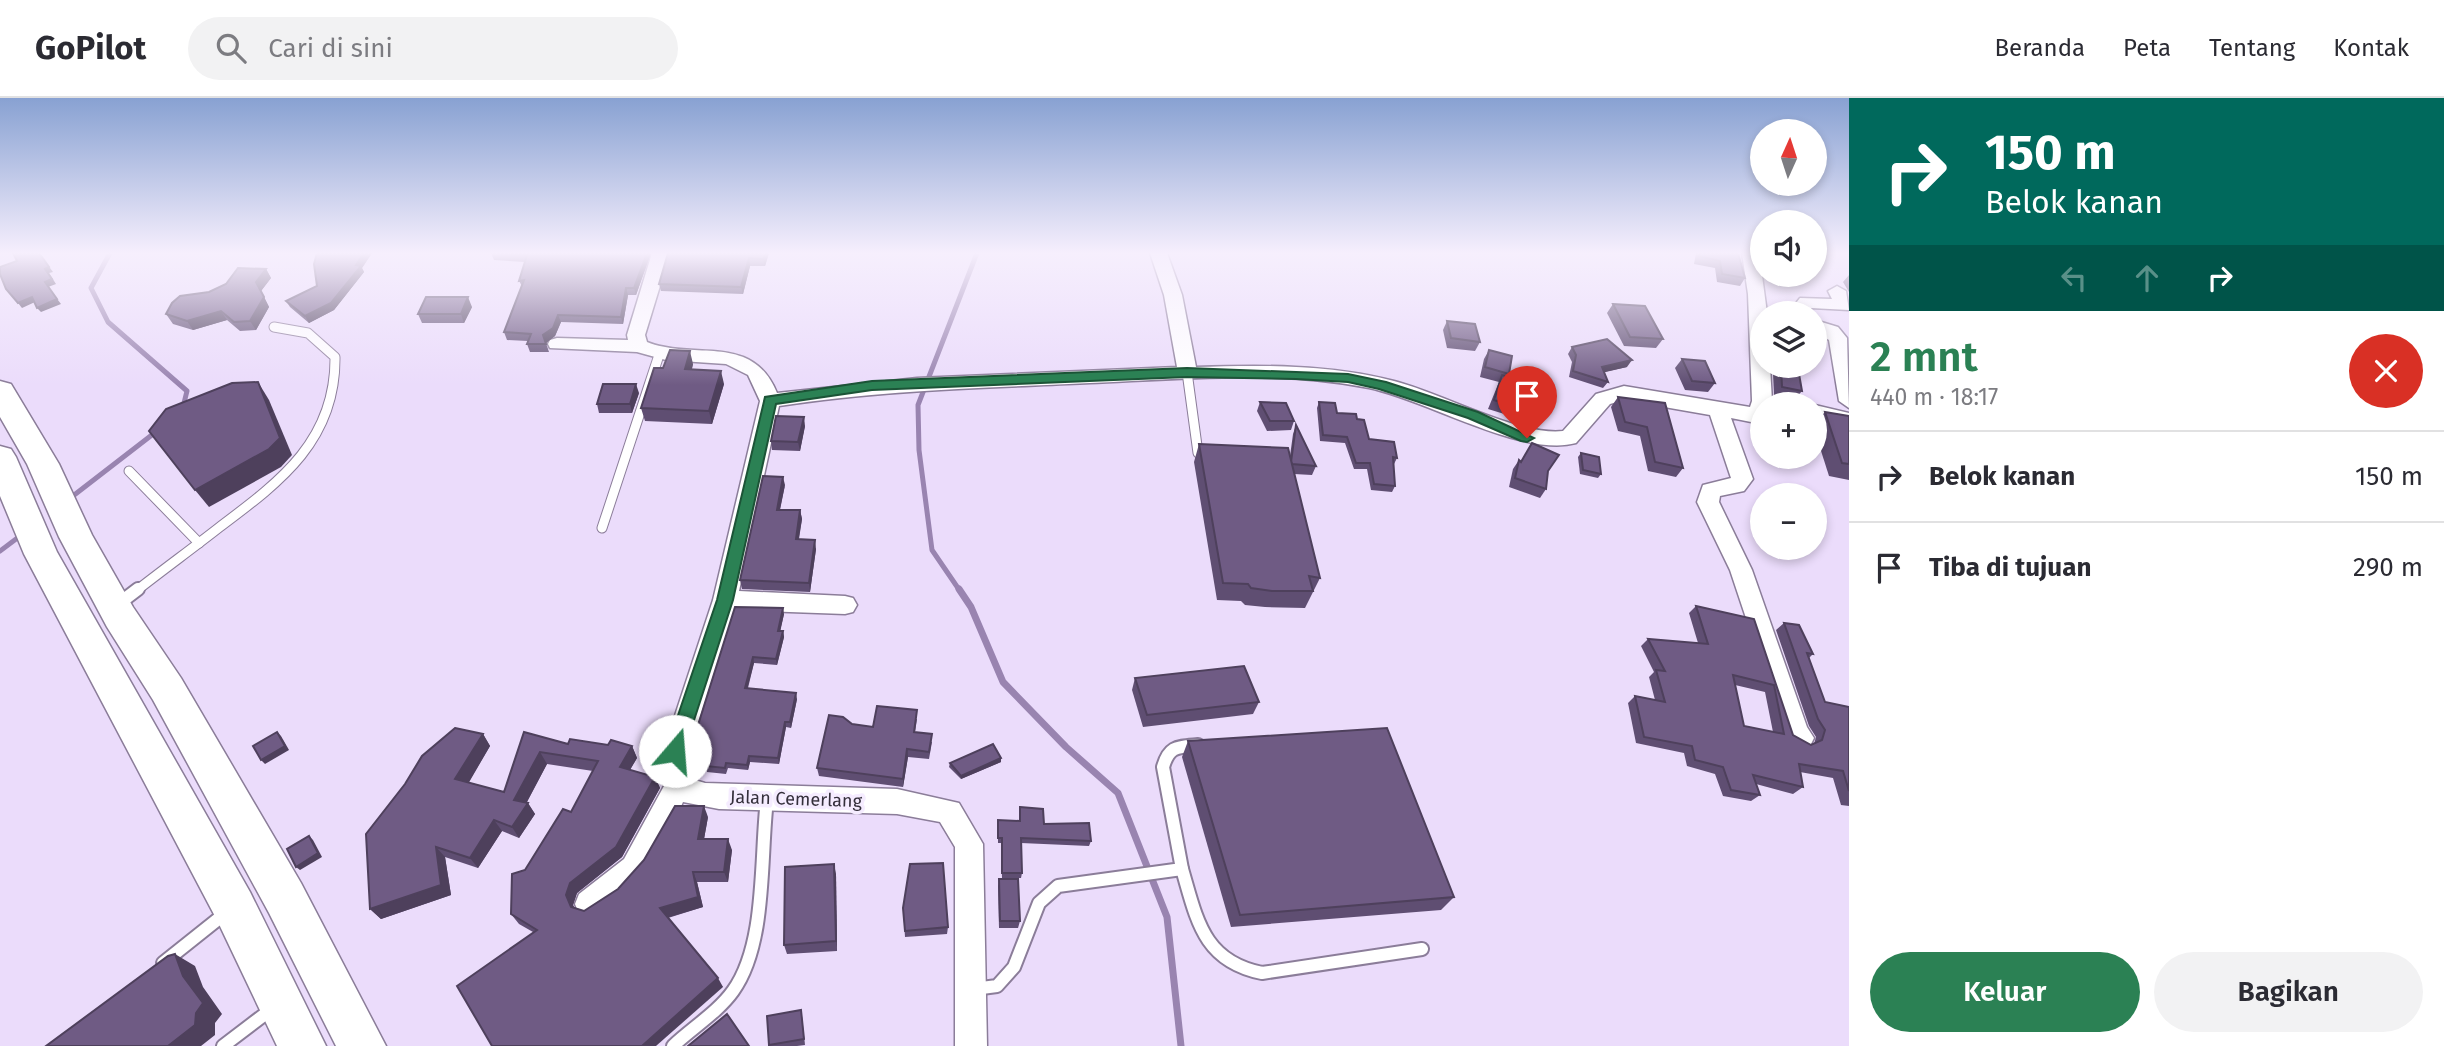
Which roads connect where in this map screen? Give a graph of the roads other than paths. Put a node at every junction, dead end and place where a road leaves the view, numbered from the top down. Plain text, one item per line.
1 (648, 297) edge
2 (1173, 297) edge
3 (1757, 297) edge
4 (1840, 297) edge
5 (1827, 304) edge
6 (274, 327) dead end
7 (1827, 330) edge
8 (557, 344) dead end
9 (649, 351) junction
10 (1187, 372) junction
11 (0, 391) edge
12 (1769, 392) edge
13 (770, 401) junction
14 (1849, 401) edge
15 (1719, 412) junction
16 (1750, 415) edge
17 (1827, 415) edge
18 (1849, 420) edge
19 (1221, 459) edge
20 (4, 464) edge
21 (129, 471) dead end
22 (602, 528) dead end
23 (199, 543) junction
24 (59, 546) junction
25 (725, 600) junction
26 (845, 605) dead end
27 (114, 607) junction
28 (1801, 738) edge
29 (1213, 744) edge
30 (677, 786) junction
31 (767, 800) junction
32 (1182, 869) junction
33 (589, 904) edge
34 (234, 906) junction
35 (1422, 949) dead end
36 (148, 975) edge
37 (971, 989) junction
38 (280, 1003) junction
39 (223, 1046) edge
40 (302, 1046) edge
41 (362, 1046) edge
42 (673, 1046) edge
43 (971, 1046) edge

1 - 9 street
2 - 10 street
3 - 12 street
4 - 5 street
6 - 23 lane
7 - 14 street
8 - 9 street
9 - 13 street
9 - 22 lane
10 - 13 street
10 - 15 street
10 - 19 lane
11 - 24 main road
13 - 25 street
15 - 16 street
15 - 28 street
17 - 18 street
20 - 24 main road
21 - 23 lane
23 - 27 lane
24 - 27 main road
24 - 34 main road
25 - 26 street
25 - 30 street
27 - 41 main road
29 - 32 lane
30 - 31 street, Jalan Cemerlang
30 - 33 street
31 - 37 street, Jalan Cemerlang
31 - 42 lane
32 - 35 lane
32 - 37 lane
34 - 36 lane
34 - 38 main road
37 - 43 street, Jalan Cemerlang
38 - 39 lane
38 - 40 main road

